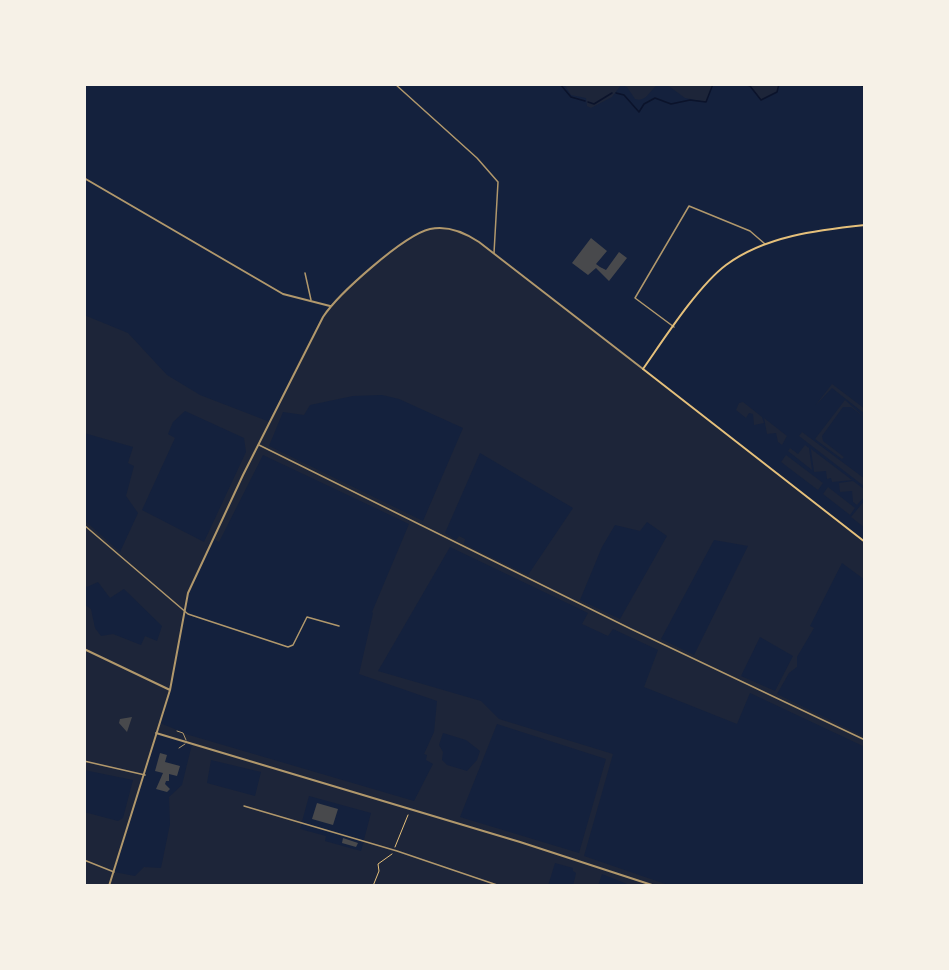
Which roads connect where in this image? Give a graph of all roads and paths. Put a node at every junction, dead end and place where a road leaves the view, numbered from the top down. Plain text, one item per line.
1 (394, 84) edge
2 (84, 178) edge
3 (865, 225) edge
4 (765, 245) junction
5 (494, 253) junction
6 (305, 273) dead end
7 (311, 300) junction
8 (330, 306) junction
9 (674, 327) junction
10 (643, 369) junction
11 (258, 444) junction
12 (84, 525) edge
13 (865, 543) edge
14 (183, 609) junction
15 (339, 626) dead end
16 (84, 650) edge
17 (170, 690) junction
18 (177, 731) dead end
19 (156, 733) junction
20 (865, 741) edge
21 (186, 742) junction
22 (179, 748) dead end
23 (84, 761) edge
24 (145, 775) junction
25 (244, 806) dead end
26 (84, 860) edge
27 (114, 872) junction
28 (487, 881) junction
29 (109, 886) edge
30 (485, 886) edge
31 (500, 886) edge
32 (655, 886) edge

1 - 5 street
2 - 7 street
3 - 4 main road
4 - 9 main road
4 - 9 street
5 - 8 street
5 - 10 street
6 - 7 street
7 - 8 street
8 - 11 street
9 - 10 main road
10 - 13 main road
11 - 14 street
11 - 20 street
12 - 14 street
14 - 15 street
14 - 17 street
16 - 17 street
17 - 19 street
18 - 21 lane
19 - 21 street
19 - 24 street
21 - 22 lane
21 - 32 street
23 - 24 street
24 - 27 street
25 - 28 street
26 - 27 street
27 - 29 street
28 - 30 street
28 - 31 street

